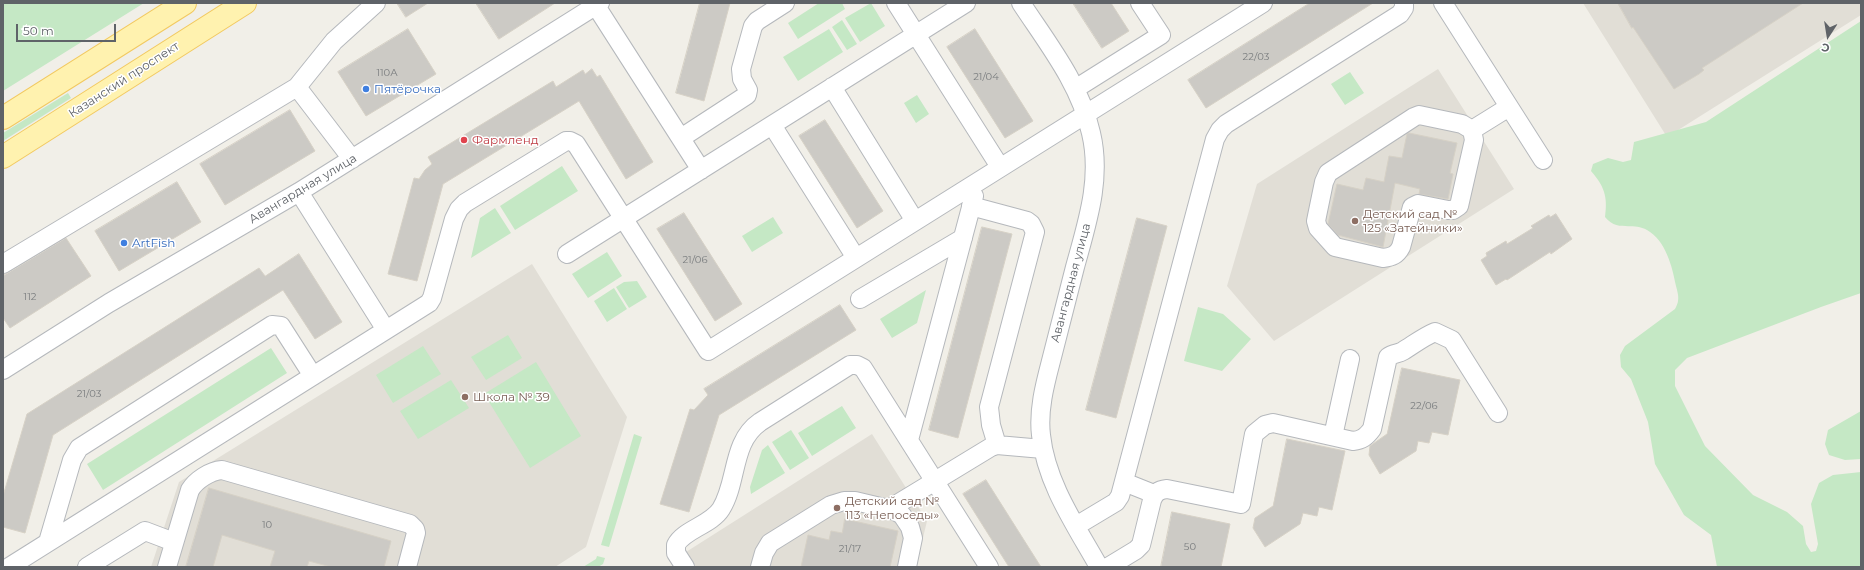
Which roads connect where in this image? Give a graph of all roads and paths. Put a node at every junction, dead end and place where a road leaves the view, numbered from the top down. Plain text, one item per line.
1 (185, 3) edge
2 (245, 3) edge
3 (376, 3) edge
4 (784, 3) edge
5 (896, 3) edge
6 (966, 3) edge
7 (1021, 3) edge
8 (1140, 3) edge
9 (1263, 3) edge
10 (1404, 3) edge
11 (1443, 3) edge
12 (598, 4) edge
13 (916, 34) junction
14 (55, 86) junction
15 (297, 86) junction
16 (832, 88) junction
17 (1075, 89) junction
18 (1509, 107) junction
19 (72, 113) junction
20 (1085, 114) junction
21 (3, 118) edge
22 (772, 125) junction
23 (1472, 130) junction
24 (680, 138) junction
25 (3, 157) edge
26 (352, 159) junction
27 (1543, 160) dead end
28 (1000, 167) junction
29 (700, 170) junction
30 (978, 181) junction
31 (299, 192) junction
32 (971, 206) junction
33 (624, 219) junction
34 (915, 221) junction
35 (963, 238) junction
36 (567, 254) dead end
37 (7, 257) edge
38 (856, 258) junction
39 (860, 299) dead end
40 (386, 330) junction
41 (1350, 359) dead end
42 (3, 370) edge
43 (313, 376) junction
44 (1498, 412) dead end
45 (1333, 436) junction
46 (909, 440) junction
47 (997, 445) junction
48 (1043, 450) junction
49 (934, 481) junction
50 (1124, 482) junction
51 (1154, 494) junction
52 (889, 509) junction
53 (1076, 526) junction
54 (48, 542) junction
55 (174, 542) junction
56 (9, 567) edge
57 (87, 567) edge
58 (167, 567) edge
59 (407, 567) edge
60 (685, 567) edge
61 (760, 567) edge
62 (908, 567) edge
63 (989, 567) edge
64 (1099, 567) edge
65 (1108, 567) edge

1 - 14 main road
2 - 19 main road, Казанский проспект
3 - 15 street
4 - 24 street
5 - 13 street
6 - 13 street
7 - 17 street, Авангардная улица
8 - 17 street
9 - 20 street
10 - 50 street
11 - 18 street
12 - 24 street
12 - 26 street, Авангардная улица
13 - 16 street
13 - 28 street
14 - 19 main road
14 - 21 main road
15 - 26 street
15 - 37 street
16 - 22 street
16 - 34 street
17 - 20 street, Авангардная улица
18 - 23 street
18 - 27 street
19 - 25 main road, Казанский проспект
20 - 28 street
20 - 48 street, Авангардная улица
22 - 29 street
22 - 38 street
23 - 23 street
24 - 29 street
26 - 31 street, Авангардная улица
28 - 30 street
29 - 33 street
30 - 32 street
30 - 34 street
31 - 40 street
31 - 42 street, Авангардная улица
32 - 35 street
32 - 47 street
33 - 36 street
33 - 38 street
33 - 40 street
34 - 38 street
35 - 39 street
35 - 46 street
40 - 43 street
41 - 45 street
43 - 54 street
43 - 54 street
44 - 45 street
45 - 51 street
46 - 49 street
46 - 60 street
47 - 48 street
47 - 49 street
48 - 53 street, Авангардная улица
49 - 52 street
49 - 63 street
50 - 51 street
50 - 53 street
51 - 65 street
52 - 61 street
52 - 62 street
53 - 64 street, Авангардная улица
54 - 56 street
55 - 57 street
55 - 58 street
55 - 59 street

